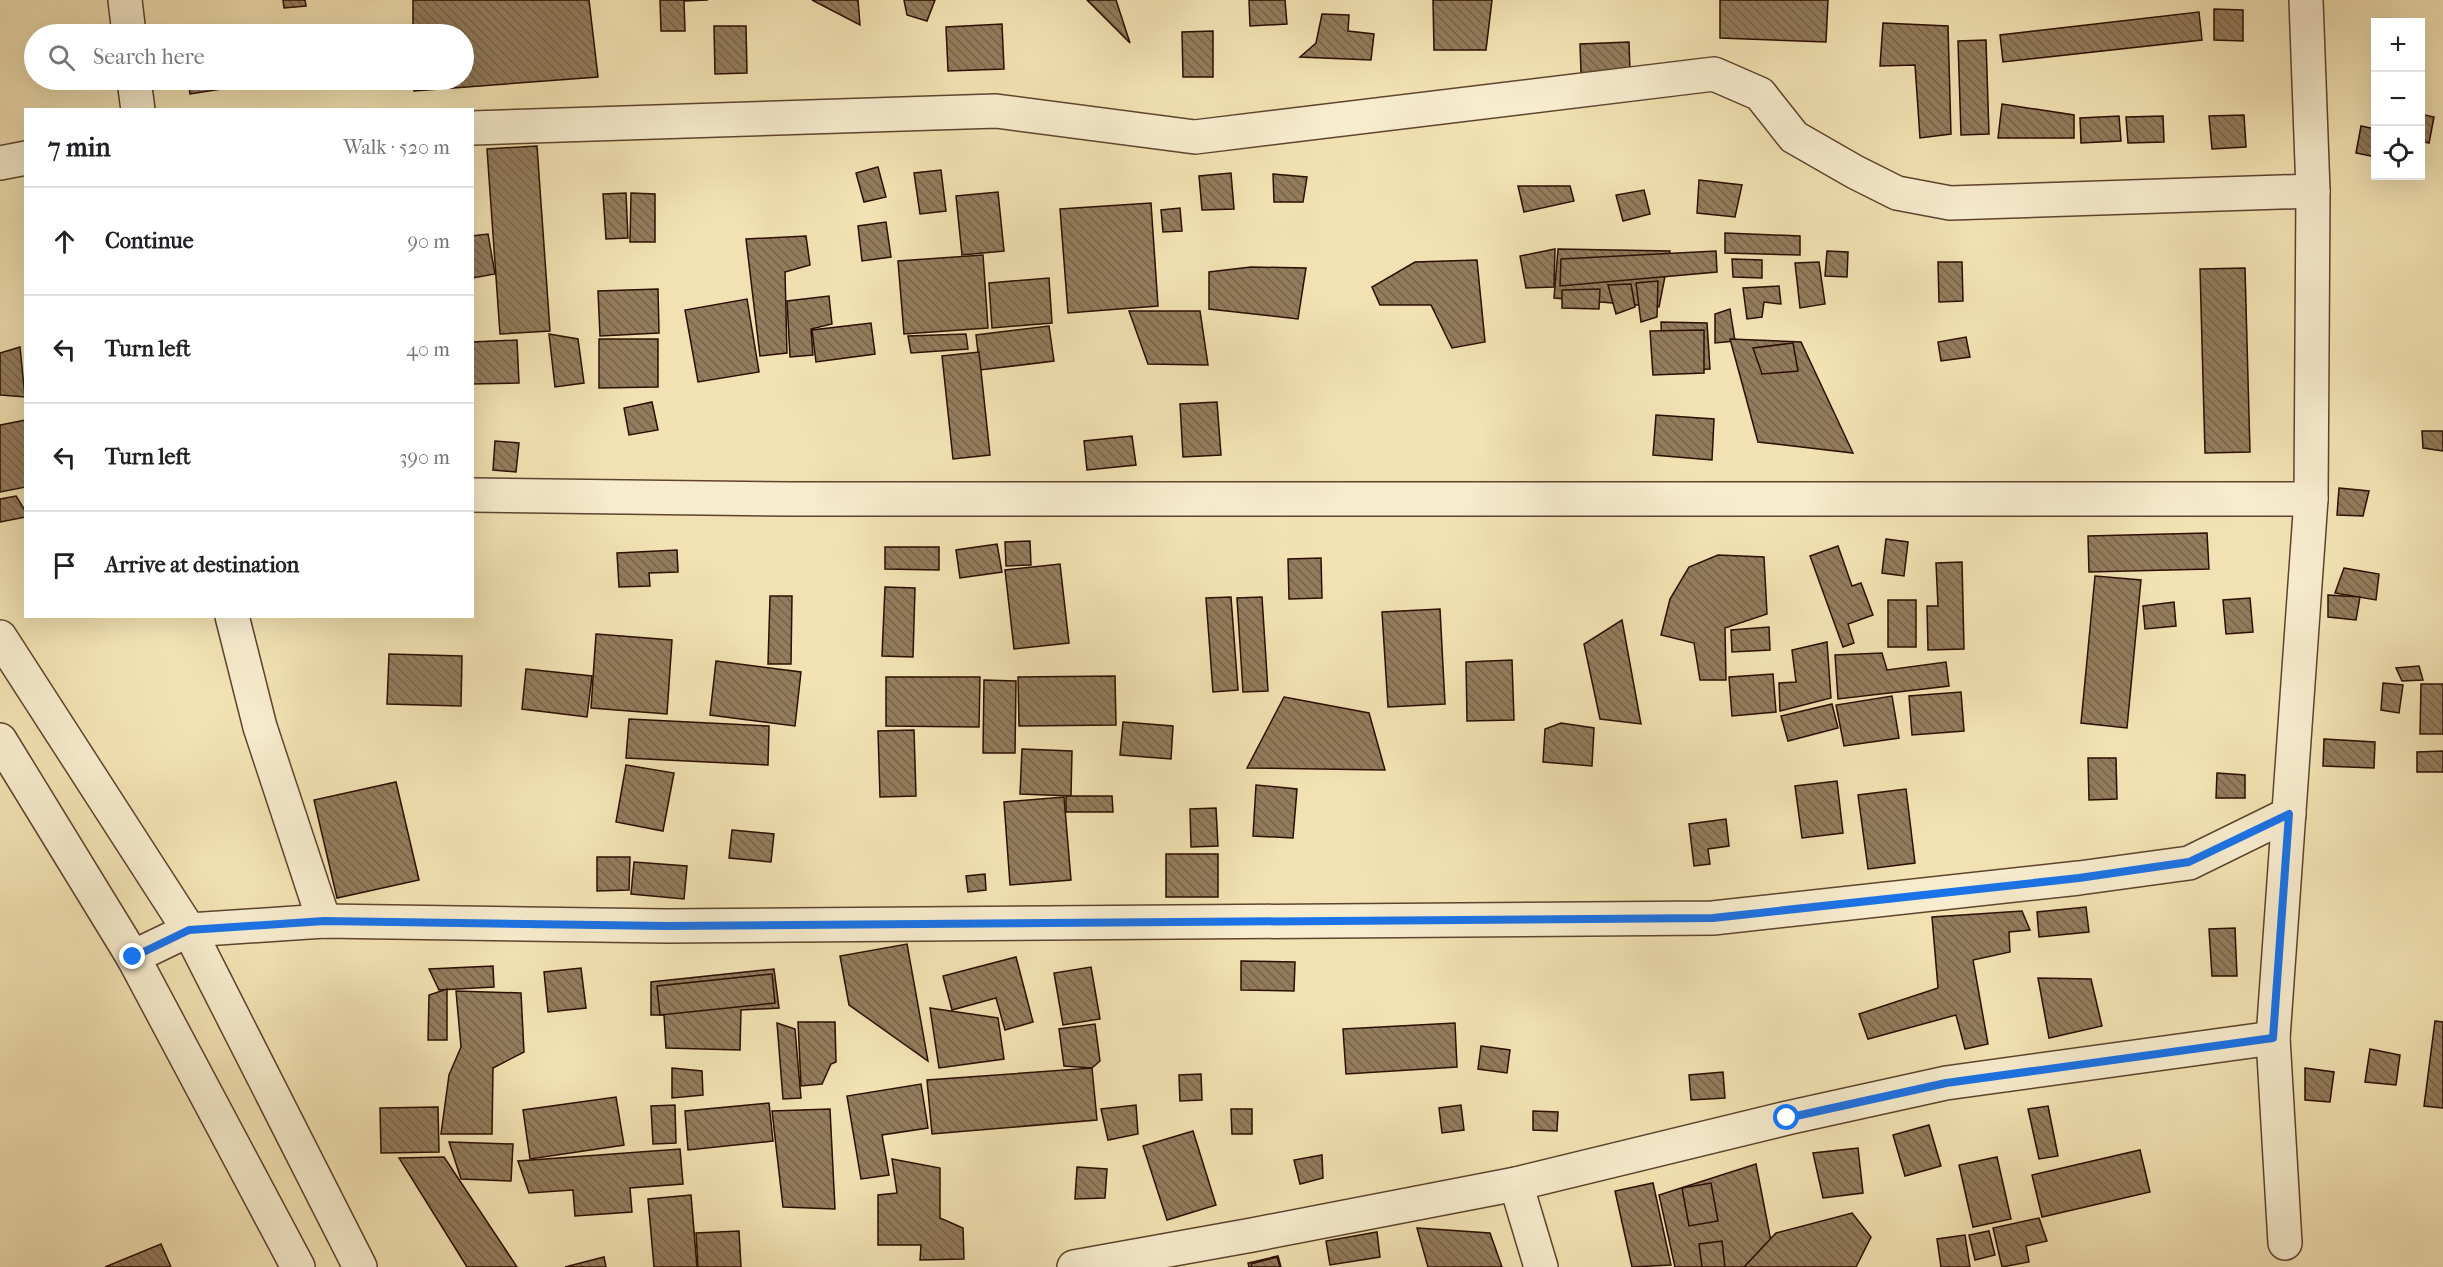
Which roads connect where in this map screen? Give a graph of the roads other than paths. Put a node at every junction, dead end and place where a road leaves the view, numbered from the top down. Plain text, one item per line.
1 (125, 0) edge
2 (2306, 0) edge
3 (128, 24) edge
4 (135, 90) edge
5 (138, 108) edge
6 (474, 128) edge
7 (24, 158) edge
8 (0, 163) edge
9 (2313, 191) junction
10 (474, 495) edge
11 (2311, 499) junction
12 (233, 618) edge
13 (0, 637) edge
14 (0, 740) edge
15 (2289, 814) junction
16 (324, 921) junction
17 (189, 930) junction
18 (133, 957) junction
19 (2273, 1038) junction
20 (1516, 1184) junction
21 (2286, 1243) dead end
22 (298, 1267) edge
23 (360, 1267) edge
24 (1074, 1267) edge
25 (1541, 1267) edge

1 - 3 street
2 - 9 street
4 - 5 street
6 - 9 street
7 - 8 street
9 - 11 street
10 - 11 street
11 - 15 street
12 - 16 street
13 - 17 street
14 - 18 street
15 - 16 street
15 - 19 street
16 - 17 street
17 - 18 street
17 - 23 street
18 - 22 street
19 - 20 street
19 - 21 street
20 - 24 street
20 - 25 street

